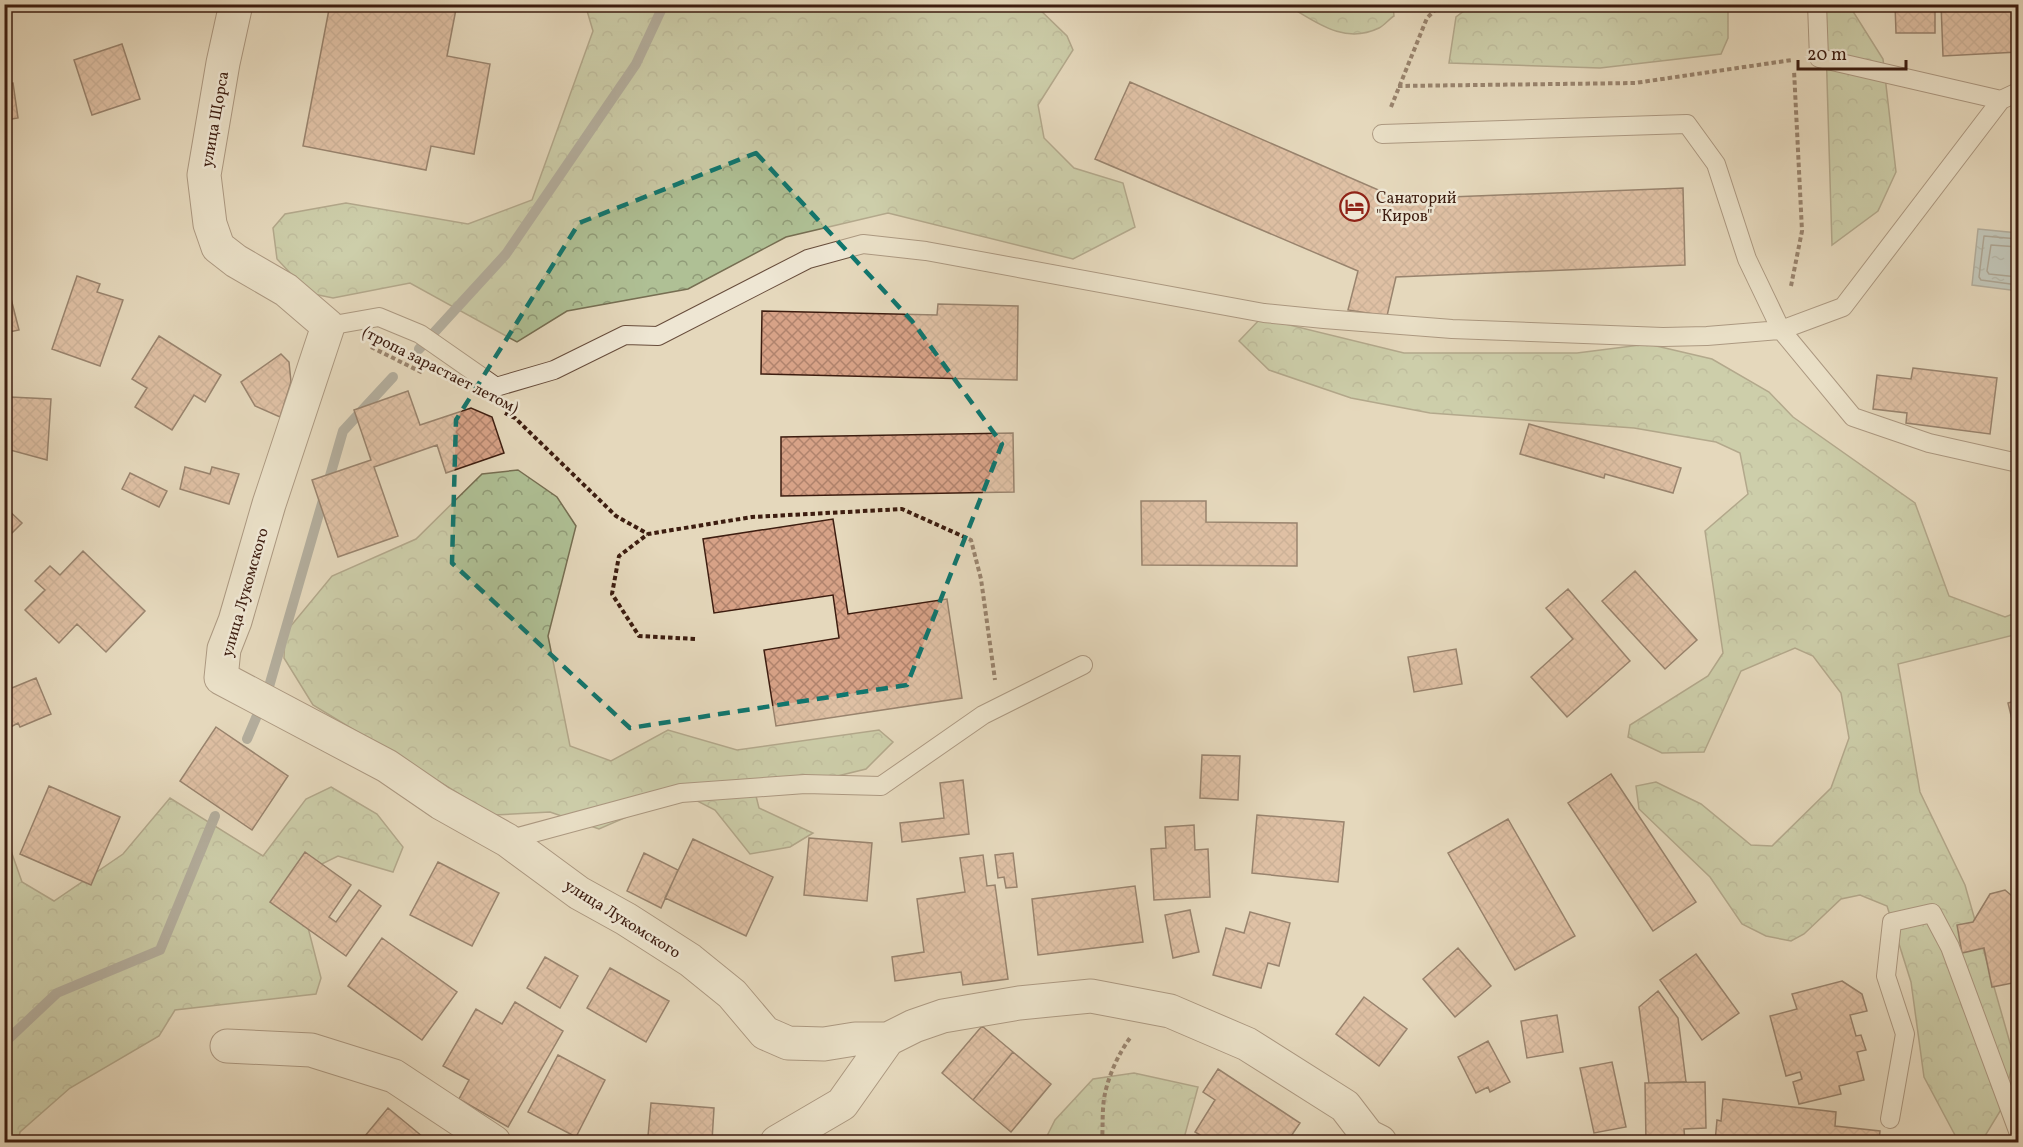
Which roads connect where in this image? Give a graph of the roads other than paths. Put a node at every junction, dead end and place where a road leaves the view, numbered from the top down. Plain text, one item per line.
1 (236, 4) edge
2 (1817, 4) edge
3 (2019, 92) edge
4 (2001, 100) junction
5 (1382, 134) road end
6 (328, 326) junction
7 (1781, 330) junction
8 (2019, 463) edge
9 (1083, 665) dead end
10 (507, 840) junction
11 (888, 1039) junction
12 (226, 1046) dead end
13 (1890, 1119) dead end
14 (2019, 1131) edge
15 (1374, 1141) edge
16 (494, 1143) edge
17 (777, 1143) edge

1 - 6 street, улица Щорса
2 - 4 lane
3 - 4 lane
4 - 7 lane
5 - 7 lane
6 - 7 lane
6 - 10 street, улица Лукомского
7 - 8 lane
9 - 10 lane
10 - 11 street, улица Лукомского
11 - 15 street, улица Лукомского
11 - 17 street
12 - 16 street
13 - 14 lane

